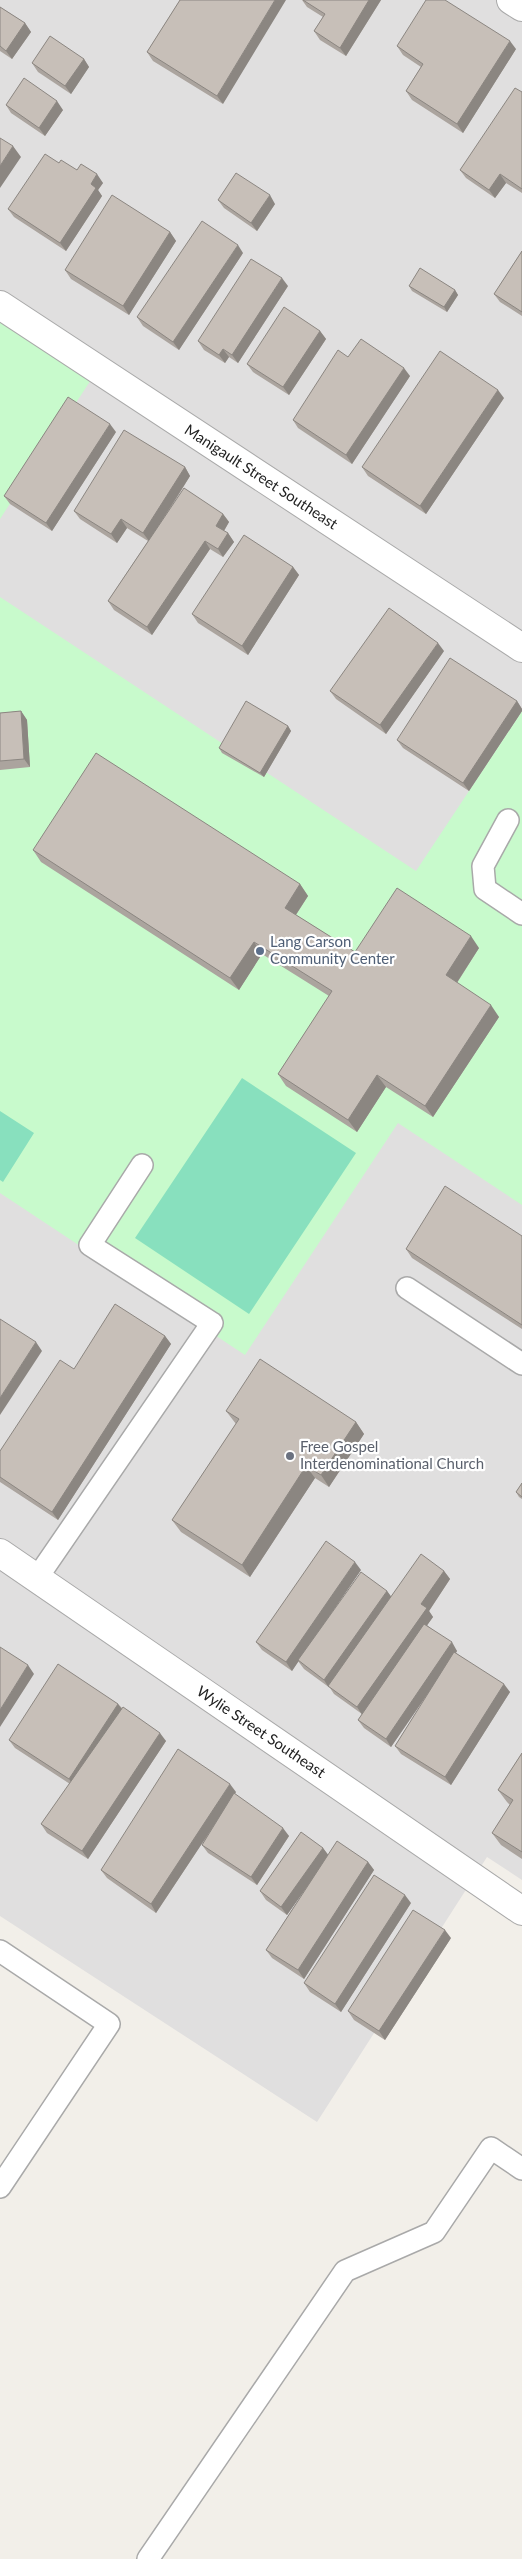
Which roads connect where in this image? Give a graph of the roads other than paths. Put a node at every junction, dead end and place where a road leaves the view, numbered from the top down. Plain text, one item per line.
1 (511, 0) edge
2 (522, 7) edge
3 (0, 306) edge
4 (522, 648) edge
5 (508, 820) dead end
6 (522, 914) edge
7 (142, 1165) dead end
8 (407, 1288) dead end
9 (522, 1364) edge
10 (0, 1553) edge
11 (37, 1578) junction
12 (522, 1911) edge
13 (0, 1951) edge
14 (522, 2169) edge
15 (0, 2187) edge
16 (148, 2559) edge

1 - 2 street
3 - 4 street, Manigault Street Southeast
5 - 6 lane
7 - 11 lane
8 - 9 lane
10 - 11 street, Wylie Street Southeast
11 - 12 street, Wylie Street Southeast
13 - 15 lane
14 - 16 lane

